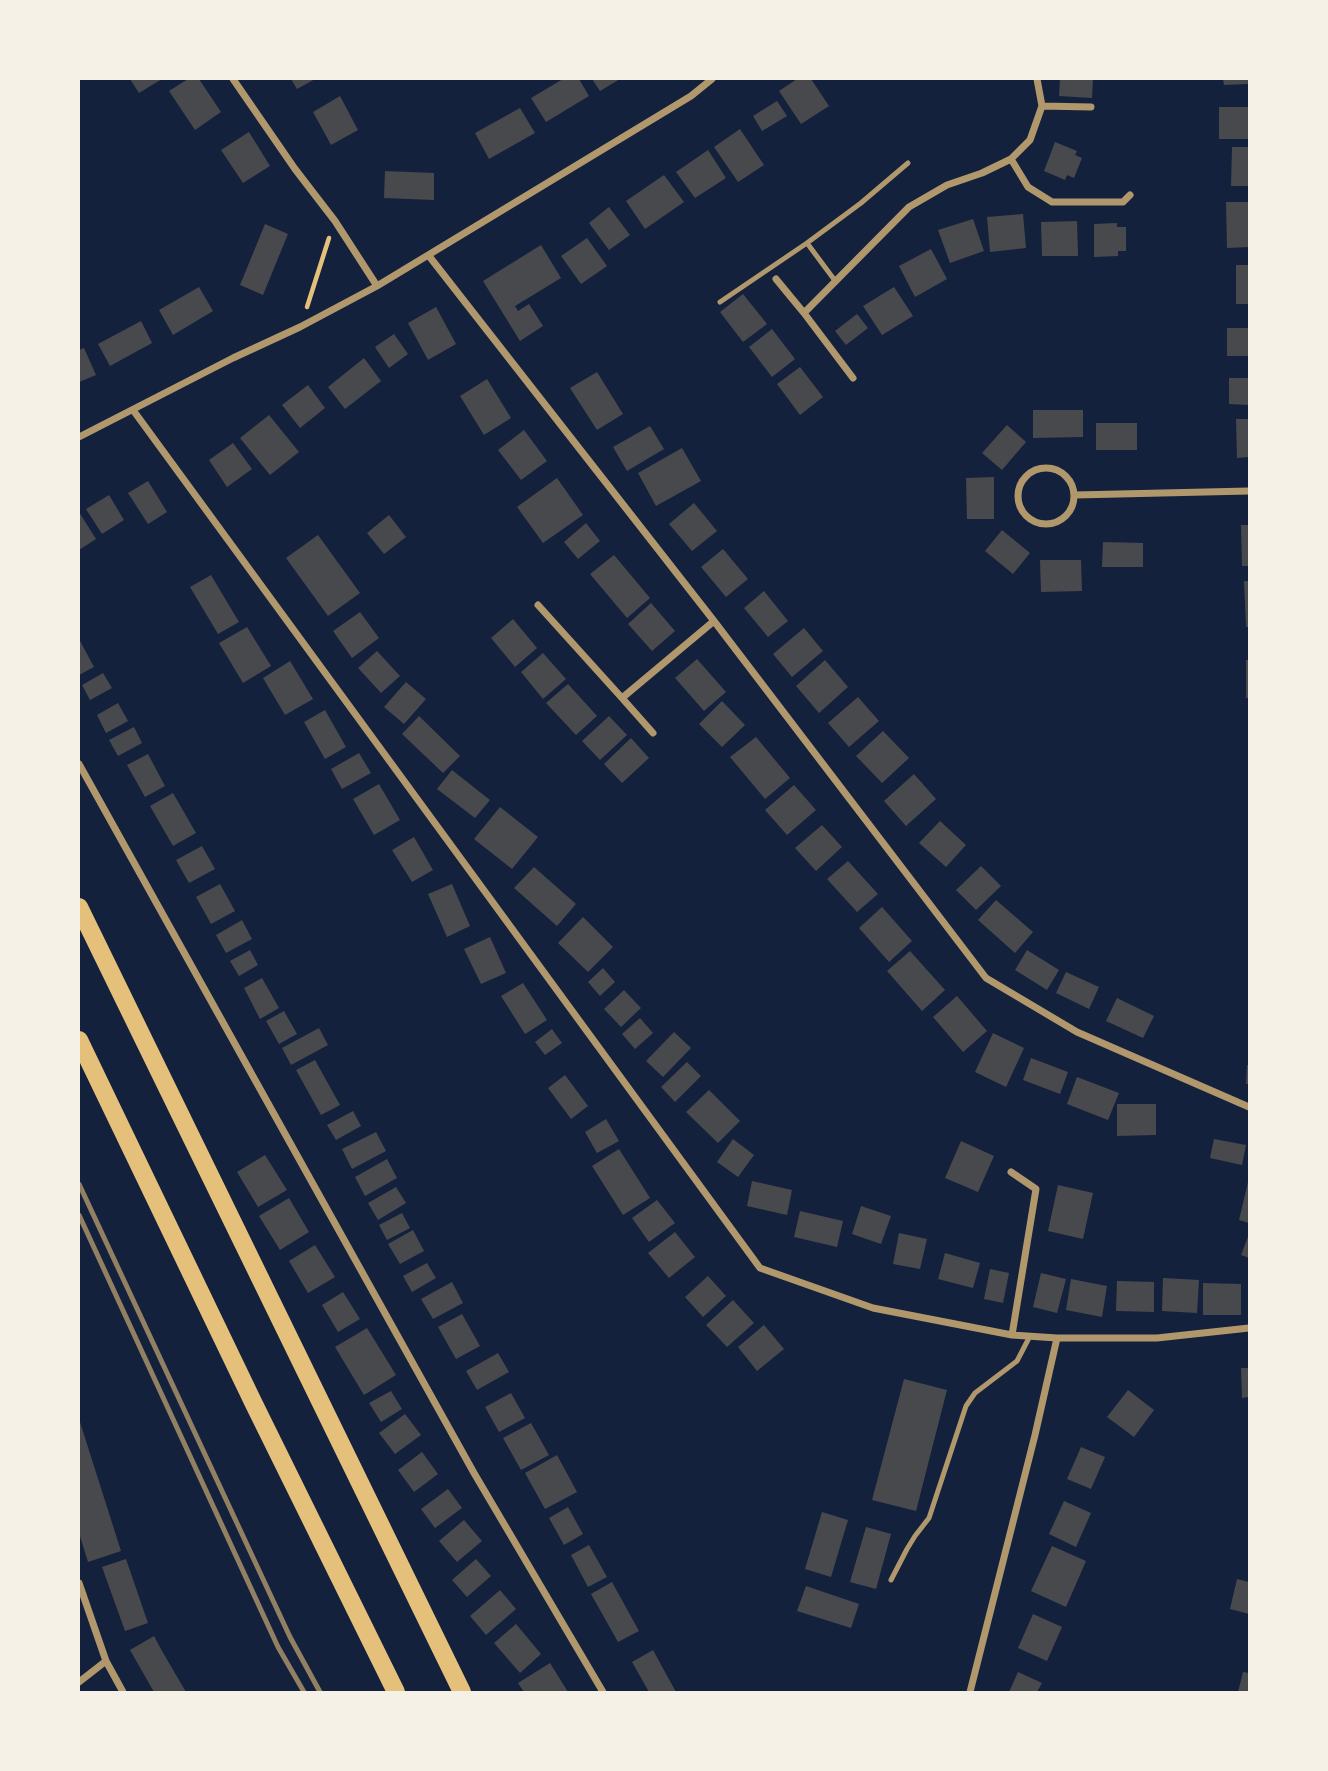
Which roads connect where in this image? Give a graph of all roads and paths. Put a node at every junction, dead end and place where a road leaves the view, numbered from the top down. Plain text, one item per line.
1 (233, 79) edge
2 (712, 79) edge
3 (1037, 79) edge
4 (1042, 106) junction
5 (1091, 107) dead end
6 (1011, 159) junction
7 (908, 163) dead end
8 (1130, 195) dead end
9 (335, 221) junction
10 (807, 243) junction
11 (429, 256) junction
12 (776, 279) dead end
13 (836, 282) junction
14 (377, 286) junction
15 (720, 302) dead end
16 (804, 313) junction
17 (300, 327) junction
18 (853, 378) dead end
19 (133, 410) junction
20 (79, 437) edge
21 (1249, 491) edge
22 (1075, 495) junction
23 (538, 605) dead end
24 (714, 621) junction
25 (622, 698) junction
26 (653, 733) dead end
27 (79, 764) edge
28 (79, 907) edge
29 (79, 1040) edge
30 (1249, 1107) edge
31 (1011, 1172) dead end
32 (1249, 1328) edge
33 (1012, 1335) junction
34 (1030, 1336) junction
35 (1057, 1338) junction
36 (891, 1580) dead end
37 (79, 1583) edge
38 (106, 1661) junction
39 (79, 1682) edge
40 (123, 1692) edge
41 (396, 1692) edge
42 (462, 1692) edge
43 (603, 1692) edge
44 (970, 1692) edge

1 - 9 street
2 - 11 street
3 - 4 street
4 - 5 street
4 - 6 street
6 - 8 street
6 - 13 street
7 - 10 lane
9 - 14 street
9 - 17 path
10 - 13 lane
10 - 15 lane
11 - 14 street
11 - 24 street
12 - 16 street
13 - 16 street
14 - 17 street
16 - 18 street
17 - 19 street
19 - 20 street
19 - 33 street
21 - 22 street
22 - 22 street
23 - 25 street
24 - 25 street
24 - 30 street
25 - 26 street
27 - 43 street
28 - 42 main road
29 - 41 main road
31 - 33 street
32 - 35 street
33 - 34 street
34 - 35 street
34 - 36 lane
35 - 44 street
37 - 38 street
38 - 39 street
38 - 40 street

